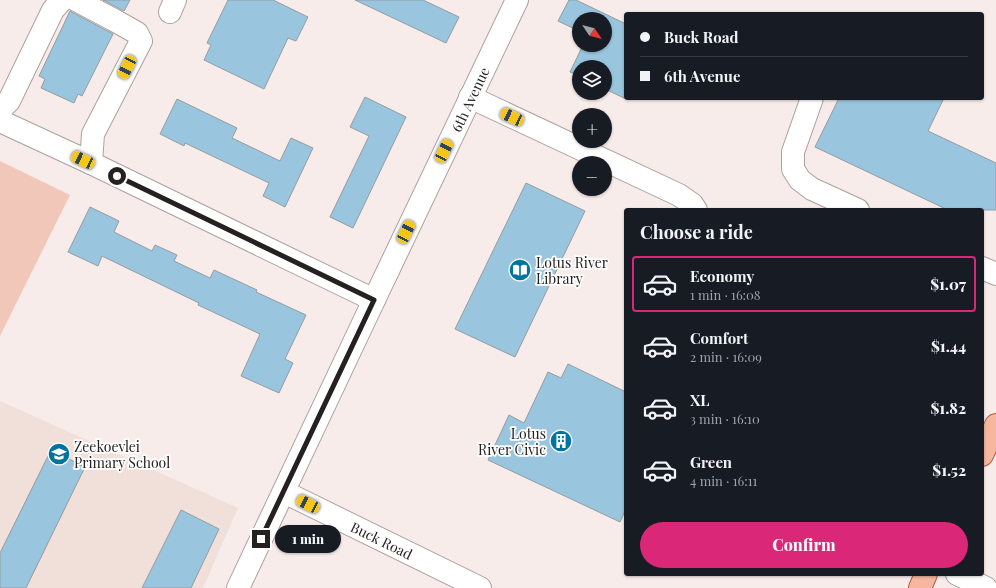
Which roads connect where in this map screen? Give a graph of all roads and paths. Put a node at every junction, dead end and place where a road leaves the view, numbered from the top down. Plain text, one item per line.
1 (62, 0) edge
2 (76, 0) edge
3 (517, 0) edge
4 (470, 97) junction
5 (811, 100) edge
6 (0, 110) edge
7 (0, 121) edge
8 (91, 164) junction
9 (695, 208) edge
10 (854, 208) edge
11 (984, 269) edge
12 (996, 274) edge
13 (374, 300) junction
14 (996, 424) edge
15 (984, 451) edge
16 (284, 492) junction
17 (925, 576) edge
18 (961, 576) edge
19 (238, 588) edge
20 (480, 588) edge
21 (920, 588) edge
22 (986, 588) edge

1 - 6 street
2 - 8 street
3 - 4 street, 6th Avenue
4 - 9 street
4 - 13 street, 6th Avenue
5 - 10 street
7 - 8 street
8 - 13 street
11 - 12 street
13 - 16 street, 6th Avenue
14 - 15 main road
16 - 19 street, 6th Avenue
16 - 20 street, Buck Road
17 - 21 main road
18 - 22 street

